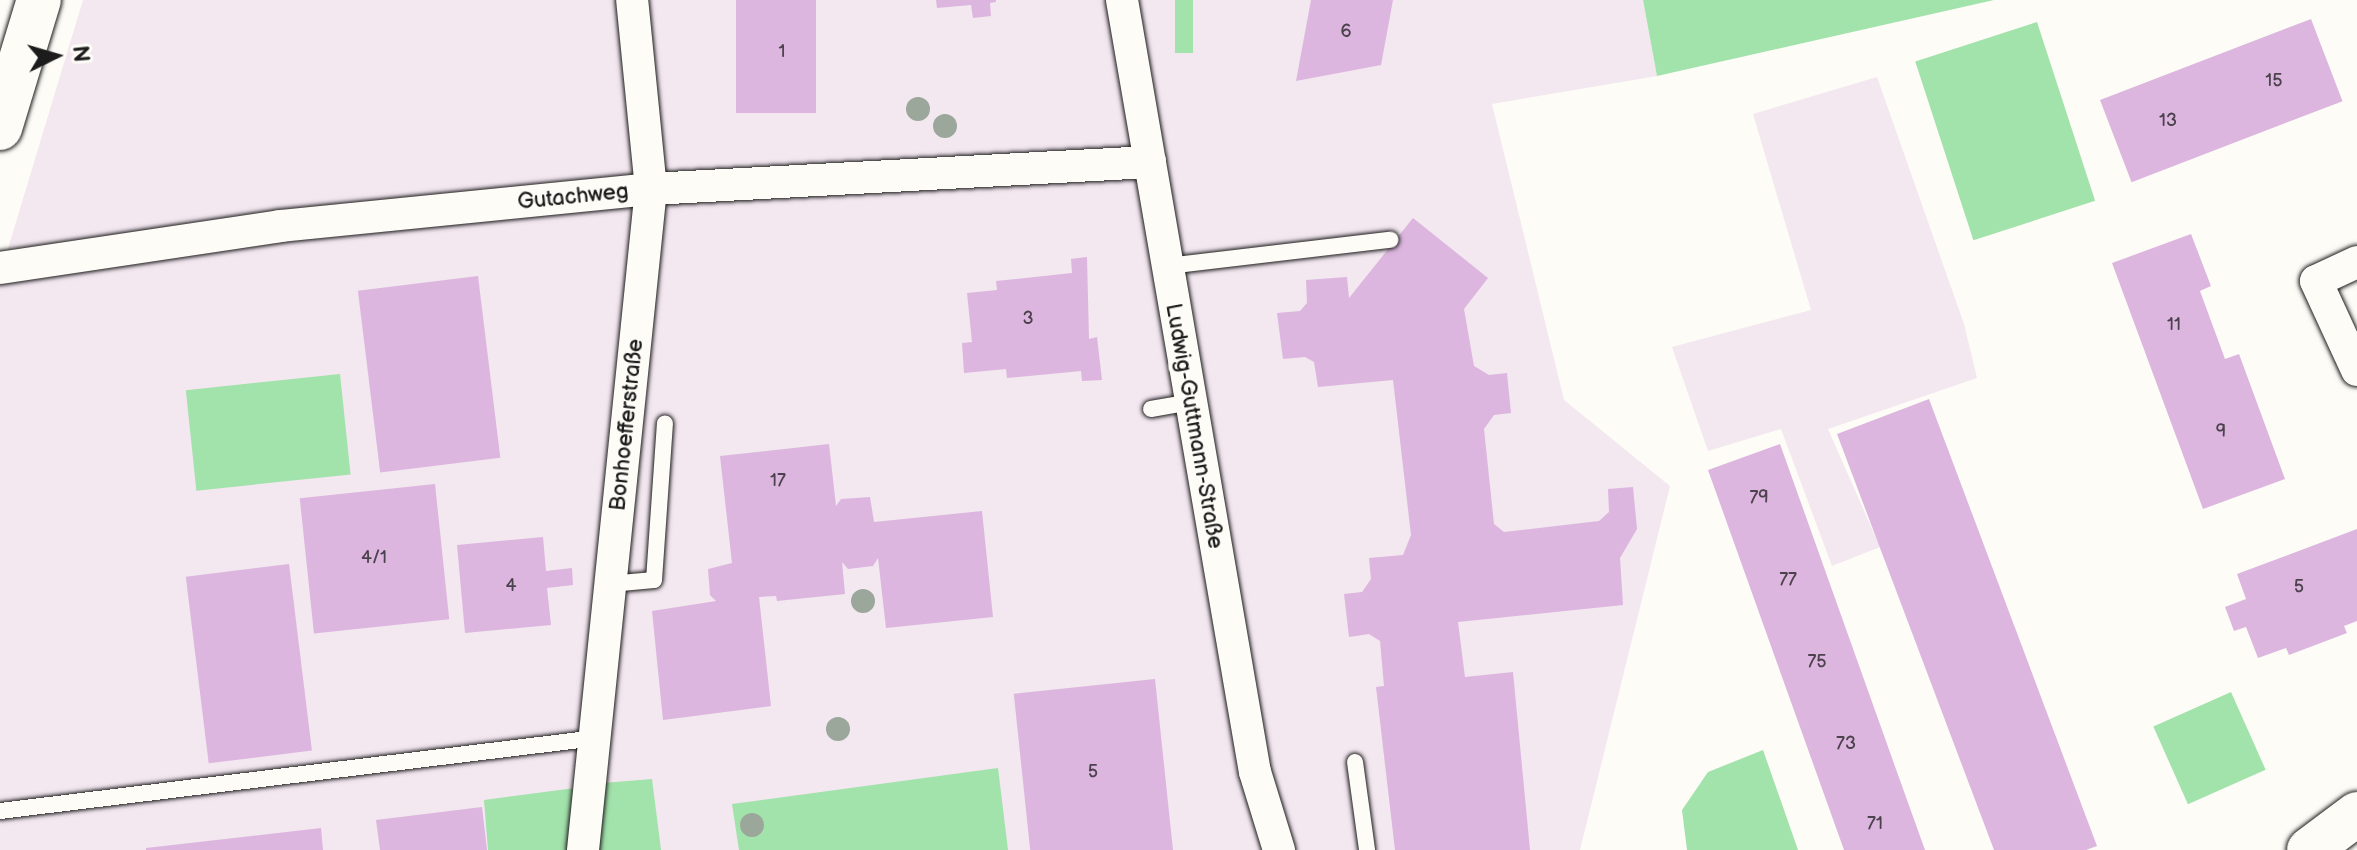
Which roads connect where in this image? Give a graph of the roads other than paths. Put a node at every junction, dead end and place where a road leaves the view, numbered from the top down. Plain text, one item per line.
1 (39, 0) edge
2 (632, 0) edge
3 (1122, 0) edge
4 (0, 128) edge
5 (1150, 162) junction
6 (651, 189) junction
7 (1390, 240) dead end
8 (2357, 262) edge
9 (1167, 266) junction
10 (0, 268) edge
11 (2357, 370) edge
12 (1190, 402) junction
13 (1151, 409) dead end
14 (665, 423) dead end
15 (610, 584) junction
16 (596, 738) junction
17 (1355, 762) dead end
18 (0, 811) edge
19 (2357, 814) edge
20 (583, 850) edge
21 (1279, 850) edge
22 (1367, 850) edge
23 (2309, 850) edge

1 - 4 main road
2 - 6 street, Bonhoefferstraße
3 - 5 street, Ludwig-Guttmann-Straße
5 - 6 street, Gutachweg
5 - 9 street, Ludwig-Guttmann-Straße
6 - 10 street, Gutachweg
6 - 15 street, Bonhoefferstraße
7 - 9 lane
8 - 11 street
9 - 12 street, Ludwig-Guttmann-Straße
12 - 13 lane
12 - 21 street, Ludwig-Guttmann-Straße
14 - 15 lane
15 - 16 street, Bonhoefferstraße
16 - 18 lane
16 - 20 street, Bonhoefferstraße
17 - 22 lane
19 - 23 main road

